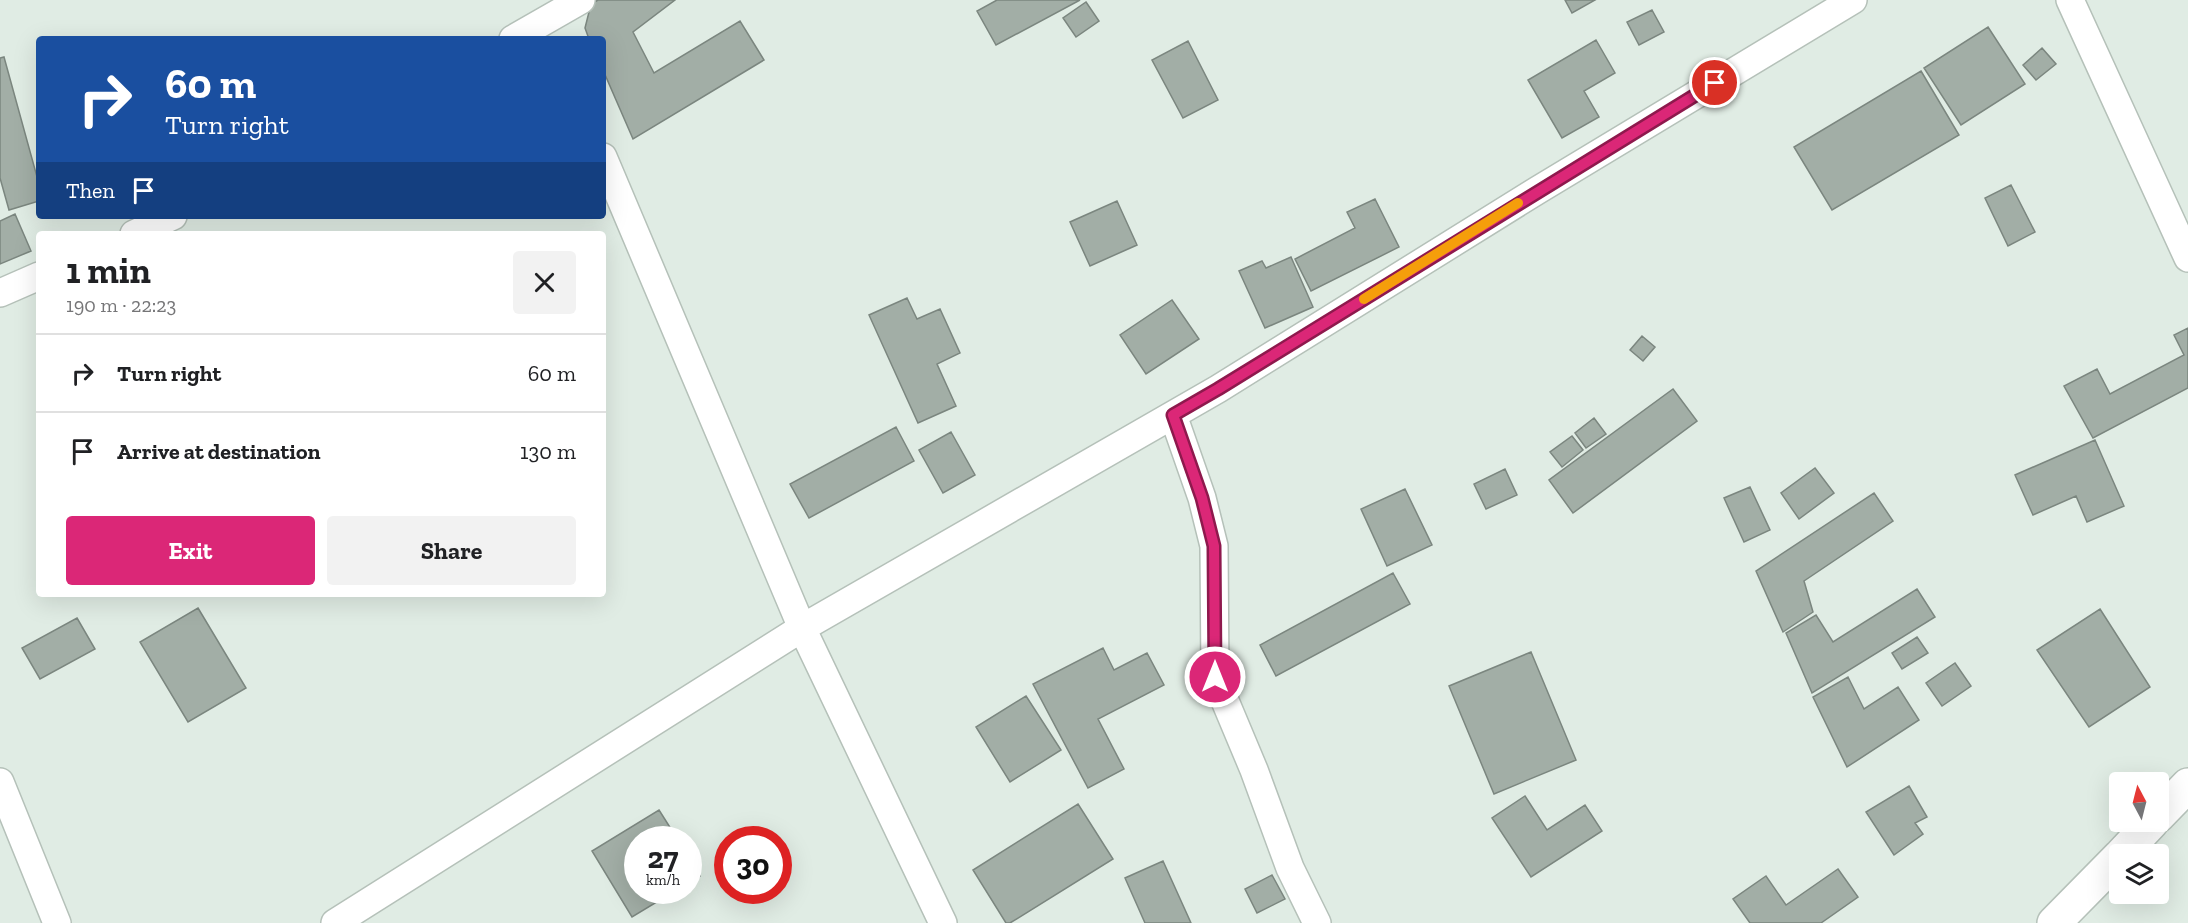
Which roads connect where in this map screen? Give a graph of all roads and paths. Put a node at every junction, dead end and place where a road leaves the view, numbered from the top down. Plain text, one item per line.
1 (580, 0) edge
2 (1853, 0) edge
3 (2070, 0) edge
4 (550, 30) edge
5 (525, 36) edge
6 (606, 164) edge
7 (166, 219) edge
8 (140, 231) edge
9 (2188, 258) edge
10 (36, 277) edge
11 (0, 293) edge
12 (1173, 415) junction
13 (802, 628) junction
14 (0, 782) edge
15 (2188, 785) edge
16 (2169, 805) edge
17 (2143, 832) edge
18 (2131, 844) edge
19 (2109, 867) edge
20 (57, 923) edge
21 (335, 923) edge
22 (943, 923) edge
23 (1317, 923) edge
24 (2054, 923) edge

1 - 4 street
2 - 12 street
3 - 9 street
4 - 5 street
6 - 13 street
7 - 8 street
10 - 11 street
12 - 13 street
12 - 23 street
13 - 21 street
13 - 22 street
14 - 20 street
15 - 16 main road
17 - 18 main road
19 - 24 main road

